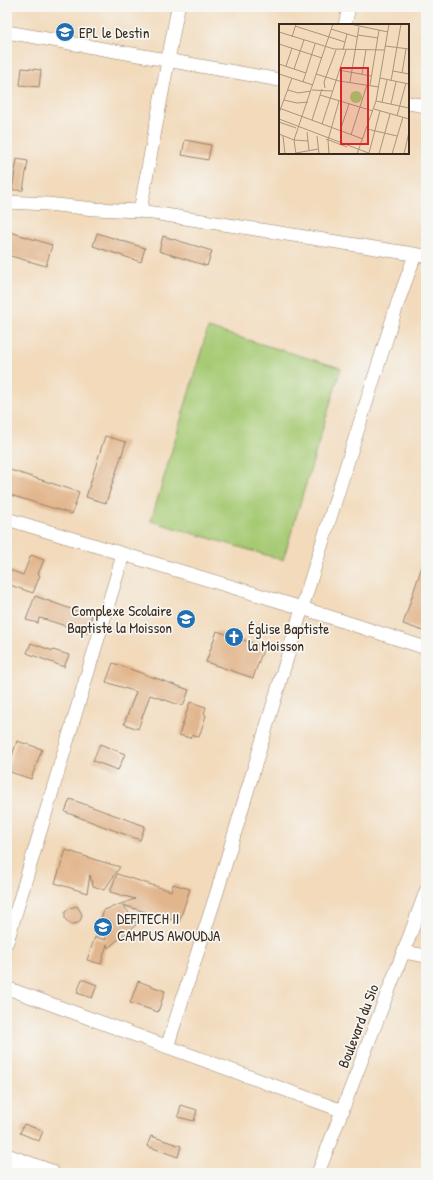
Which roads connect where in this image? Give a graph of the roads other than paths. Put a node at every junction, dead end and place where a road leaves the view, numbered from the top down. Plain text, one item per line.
1 (178, 7) edge
2 (349, 7) edge
3 (346, 24) edge
4 (7, 32) edge
5 (168, 61) junction
6 (279, 80) edge
7 (409, 103) edge
8 (426, 106) edge
9 (7, 202) edge
10 (140, 211) junction
11 (421, 255) edge
12 (7, 519) edge
13 (123, 555) junction
14 (302, 608) junction
15 (426, 648) edge
16 (426, 891) edge
17 (7, 942) edge
18 (404, 952) junction
19 (426, 956) edge
20 (7, 988) edge
21 (167, 1047) junction
22 (343, 1111) junction
23 (7, 1157) edge
24 (51, 1173) edge
25 (318, 1173) edge

1 - 5 street
2 - 3 street
4 - 5 street
5 - 6 street
5 - 10 street
7 - 8 street
9 - 10 street
10 - 11 street
11 - 14 street
12 - 13 street
13 - 14 street
13 - 17 street
14 - 15 street
14 - 21 street
16 - 18 street, Boulevard du Sio
18 - 19 street
18 - 22 street, Boulevard du Sio
20 - 21 street
21 - 22 street
22 - 25 street, Boulevard du Sio
23 - 24 main road

